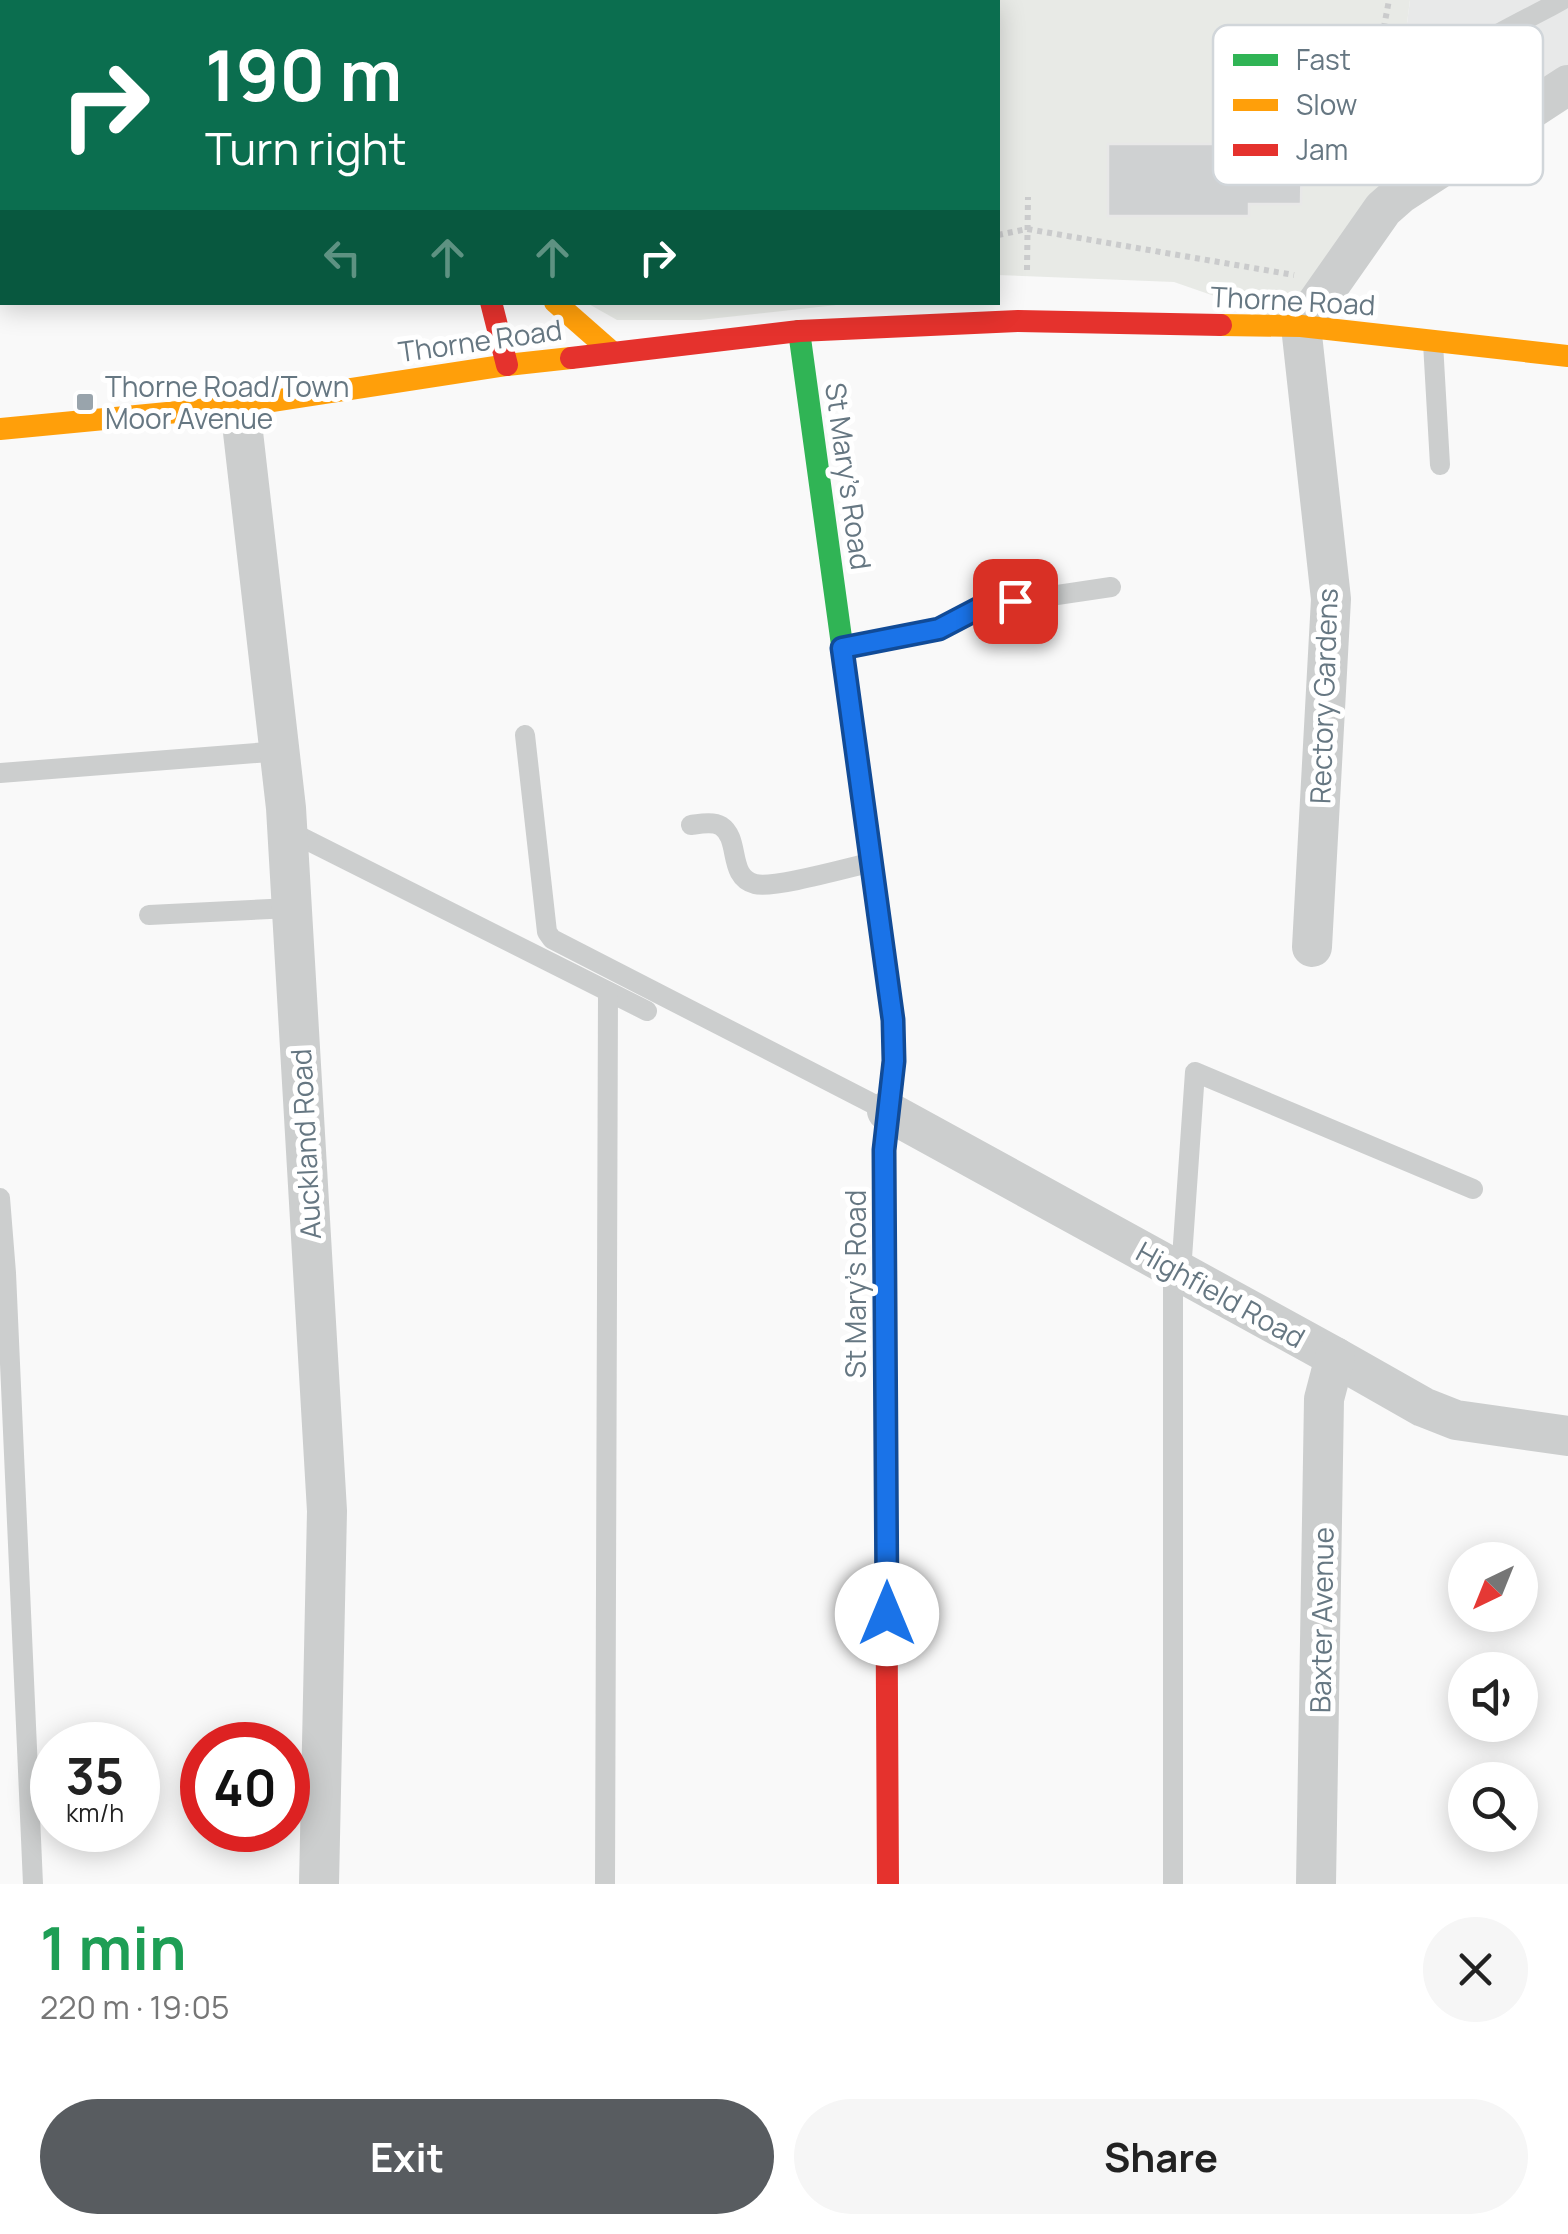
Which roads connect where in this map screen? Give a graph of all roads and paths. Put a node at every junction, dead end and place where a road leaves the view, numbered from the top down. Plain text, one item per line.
1 (1389, 0) edge
2 (1562, 0) edge
3 (1384, 25) edge
4 (1517, 25) edge
5 (1568, 85) edge
6 (1543, 101) edge
7 (1352, 185) edge
8 (1402, 185) edge
9 (1414, 185) edge
10 (1348, 194) dead end
11 (1400, 194) junction
12 (1028, 198) dead end
13 (1028, 229) junction
14 (1000, 234) edge
15 (1027, 270) dead end
16 (492, 305) edge
17 (559, 305) edge
18 (1301, 326) junction
19 (799, 331) junction
20 (1433, 341) junction
21 (613, 354) junction
22 (1568, 356) edge
23 (508, 365) junction
24 (240, 406) junction
25 (0, 428) edge
26 (1440, 465) dead end
27 (1111, 587) dead end
28 (842, 648) junction
29 (526, 735) dead end
30 (281, 751) junction
31 (0, 772) edge
32 (690, 826) dead end
33 (287, 830) junction
34 (871, 862) junction
35 (292, 908) junction
36 (149, 914) dead end
37 (1312, 947) dead end
38 (608, 992) junction
39 (647, 1011) dead end
40 (887, 1111) junction
41 (1473, 1188) dead end
42 (0, 1198) edge
43 (1177, 1270) junction
44 (1335, 1356) junction
45 (1568, 1436) edge
46 (32, 1884) edge
47 (320, 1884) edge
48 (605, 1884) edge
49 (888, 1884) edge
50 (1173, 1884) edge
51 (1316, 1884) edge

1 - 3 path
2 - 4 lane
5 - 6 street
7 - 10 path
8 - 11 lane
9 - 11 street
11 - 18 street
12 - 13 path
13 - 14 path
13 - 15 path
13 - 18 path
16 - 23 street
17 - 21 street
18 - 19 street, Thorne Road
18 - 20 street, Thorne Road
18 - 37 street, Rectory Gardens
19 - 21 street, Thorne Road
19 - 28 street, St Mary's Road
20 - 22 street, Thorne Road
20 - 26 lane
21 - 23 street, Thorne Road
23 - 24 street, Thorne Road
24 - 25 street, Thorne Road
24 - 30 street, Auckland Road
27 - 28 lane
28 - 34 street, St Mary's Road
29 - 40 lane
30 - 31 lane
30 - 33 street, Auckland Road
32 - 34 lane
33 - 35 street, Auckland Road
33 - 38 lane
34 - 40 street, St Mary's Road
35 - 36 lane
35 - 47 street, Auckland Road
38 - 39 lane
38 - 48 lane
40 - 43 street, Highfield Road
40 - 49 street, St Mary's Road
41 - 43 lane
42 - 46 lane
43 - 44 street, Highfield Road
43 - 50 lane
44 - 45 street, Highfield Road
44 - 51 street, Baxter Avenue

